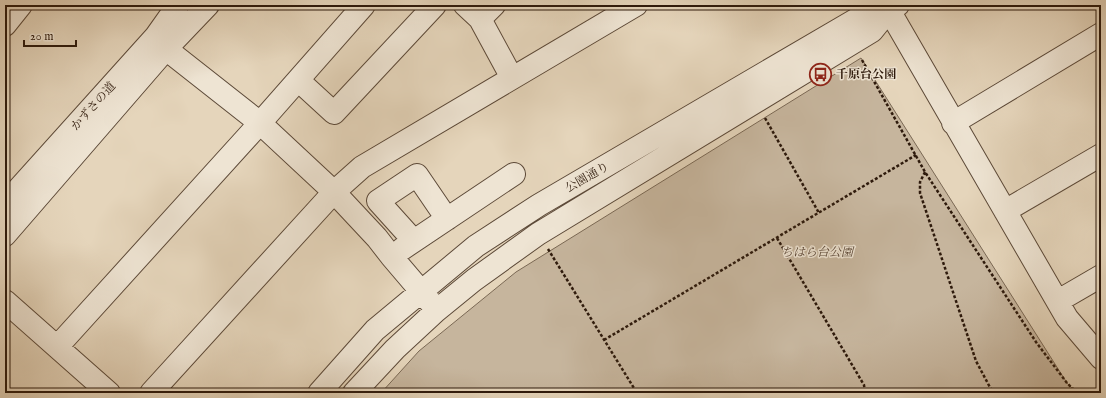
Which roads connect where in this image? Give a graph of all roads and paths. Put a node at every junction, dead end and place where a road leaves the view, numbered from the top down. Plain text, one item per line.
1 (21, 5) edge
2 (178, 5) edge
3 (208, 5) edge
4 (364, 5) edge
5 (435, 5) edge
6 (636, 5) edge
7 (891, 7) edge
8 (480, 10) edge
9 (5, 25) edge
10 (1101, 34) edge
11 (166, 49) junction
12 (861, 58) dead end
13 (512, 78) junction
14 (298, 80) junction
15 (764, 116) dead end
16 (953, 122) junction
17 (260, 123) junction
18 (1101, 155) edge
19 (916, 156) junction
20 (925, 172) junction
21 (514, 174) dead end
22 (334, 192) junction
23 (5, 204) edge
24 (1005, 211) junction
25 (820, 212) junction
26 (447, 219) junction
27 (5, 234) edge
28 (538, 234) junction
29 (777, 238) junction
30 (414, 241) junction
31 (390, 256) junction
32 (1101, 276) edge
33 (422, 291) junction
34 (5, 301) edge
35 (1058, 301) junction
36 (436, 311) junction
37 (604, 340) junction
38 (57, 347) junction
39 (1101, 358) edge
40 (109, 393) edge
41 (151, 393) edge
42 (319, 393) edge
43 (354, 393) edge
44 (637, 393) edge
45 (865, 393) edge
46 (993, 393) edge
47 (1077, 393) edge

1 - 9 street
2 - 23 street, かずさの道
3 - 11 street
4 - 14 street
5 - 14 street
6 - 13 street
7 - 16 street
7 - 28 street, 公園通り
7 - 33 street, 公園通り
8 - 13 street
10 - 16 street
11 - 17 street
11 - 27 street
12 - 19 path
13 - 22 street
14 - 17 street
15 - 25 path
16 - 24 street
17 - 22 street
17 - 38 street
18 - 24 street
19 - 20 path
19 - 25 path
20 - 46 path
20 - 47 path
21 - 26 street
22 - 31 street
22 - 41 street
24 - 35 street
25 - 29 path
26 - 30 street
26 - 30 street
28 - 36 street, 公園通り
28 - 37 path
29 - 37 path
29 - 45 path
30 - 31 street
31 - 33 street
32 - 35 street
33 - 36 street
33 - 42 street, 公園通り
34 - 38 street
35 - 39 street
36 - 43 street, 公園通り
37 - 44 path
38 - 40 street

